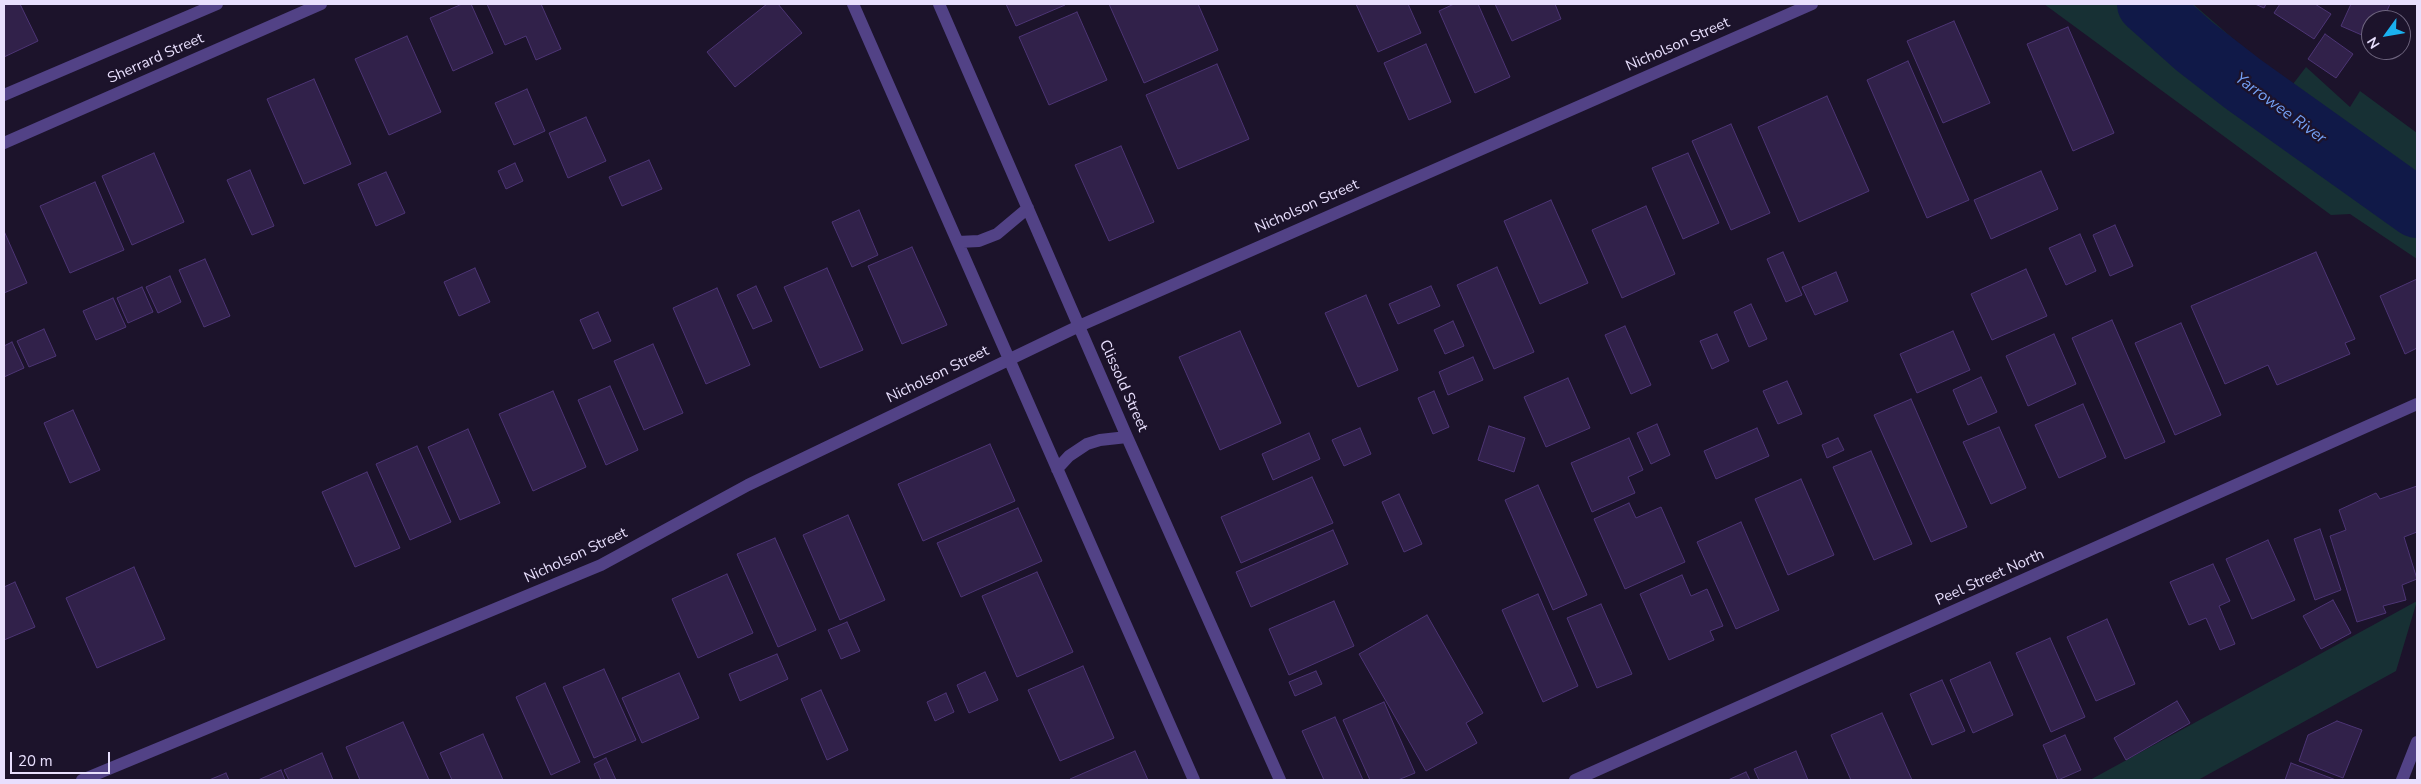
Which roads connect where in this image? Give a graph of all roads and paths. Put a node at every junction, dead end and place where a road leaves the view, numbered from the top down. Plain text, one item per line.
1 (217, 4) edge
2 (321, 4) edge
3 (853, 4) edge
4 (939, 4) edge
5 (1812, 4) edge
6 (4, 94) edge
7 (4, 143) edge
8 (1028, 208) junction
9 (958, 242) junction
10 (1078, 326) junction
11 (1008, 359) junction
12 (2417, 404) edge
13 (1127, 437) junction
14 (1057, 469) junction
15 (2417, 742) edge
16 (82, 780) edge
17 (1194, 780) edge
18 (1280, 780) edge
19 (1575, 780) edge
20 (2402, 780) edge

1 - 6 street, Sherrard Street
2 - 7 street, Sherrard Street
3 - 9 street
4 - 8 street, Clissold Street
5 - 10 street, Nicholson Street
8 - 9 street
8 - 10 street, Clissold Street
9 - 11 street
10 - 11 street, Nicholson Street
10 - 13 street, Clissold Street
11 - 14 street
11 - 16 street, Nicholson Street
12 - 19 street, Peel Street North
13 - 14 street
13 - 18 street, Clissold Street
14 - 17 street
15 - 20 street

